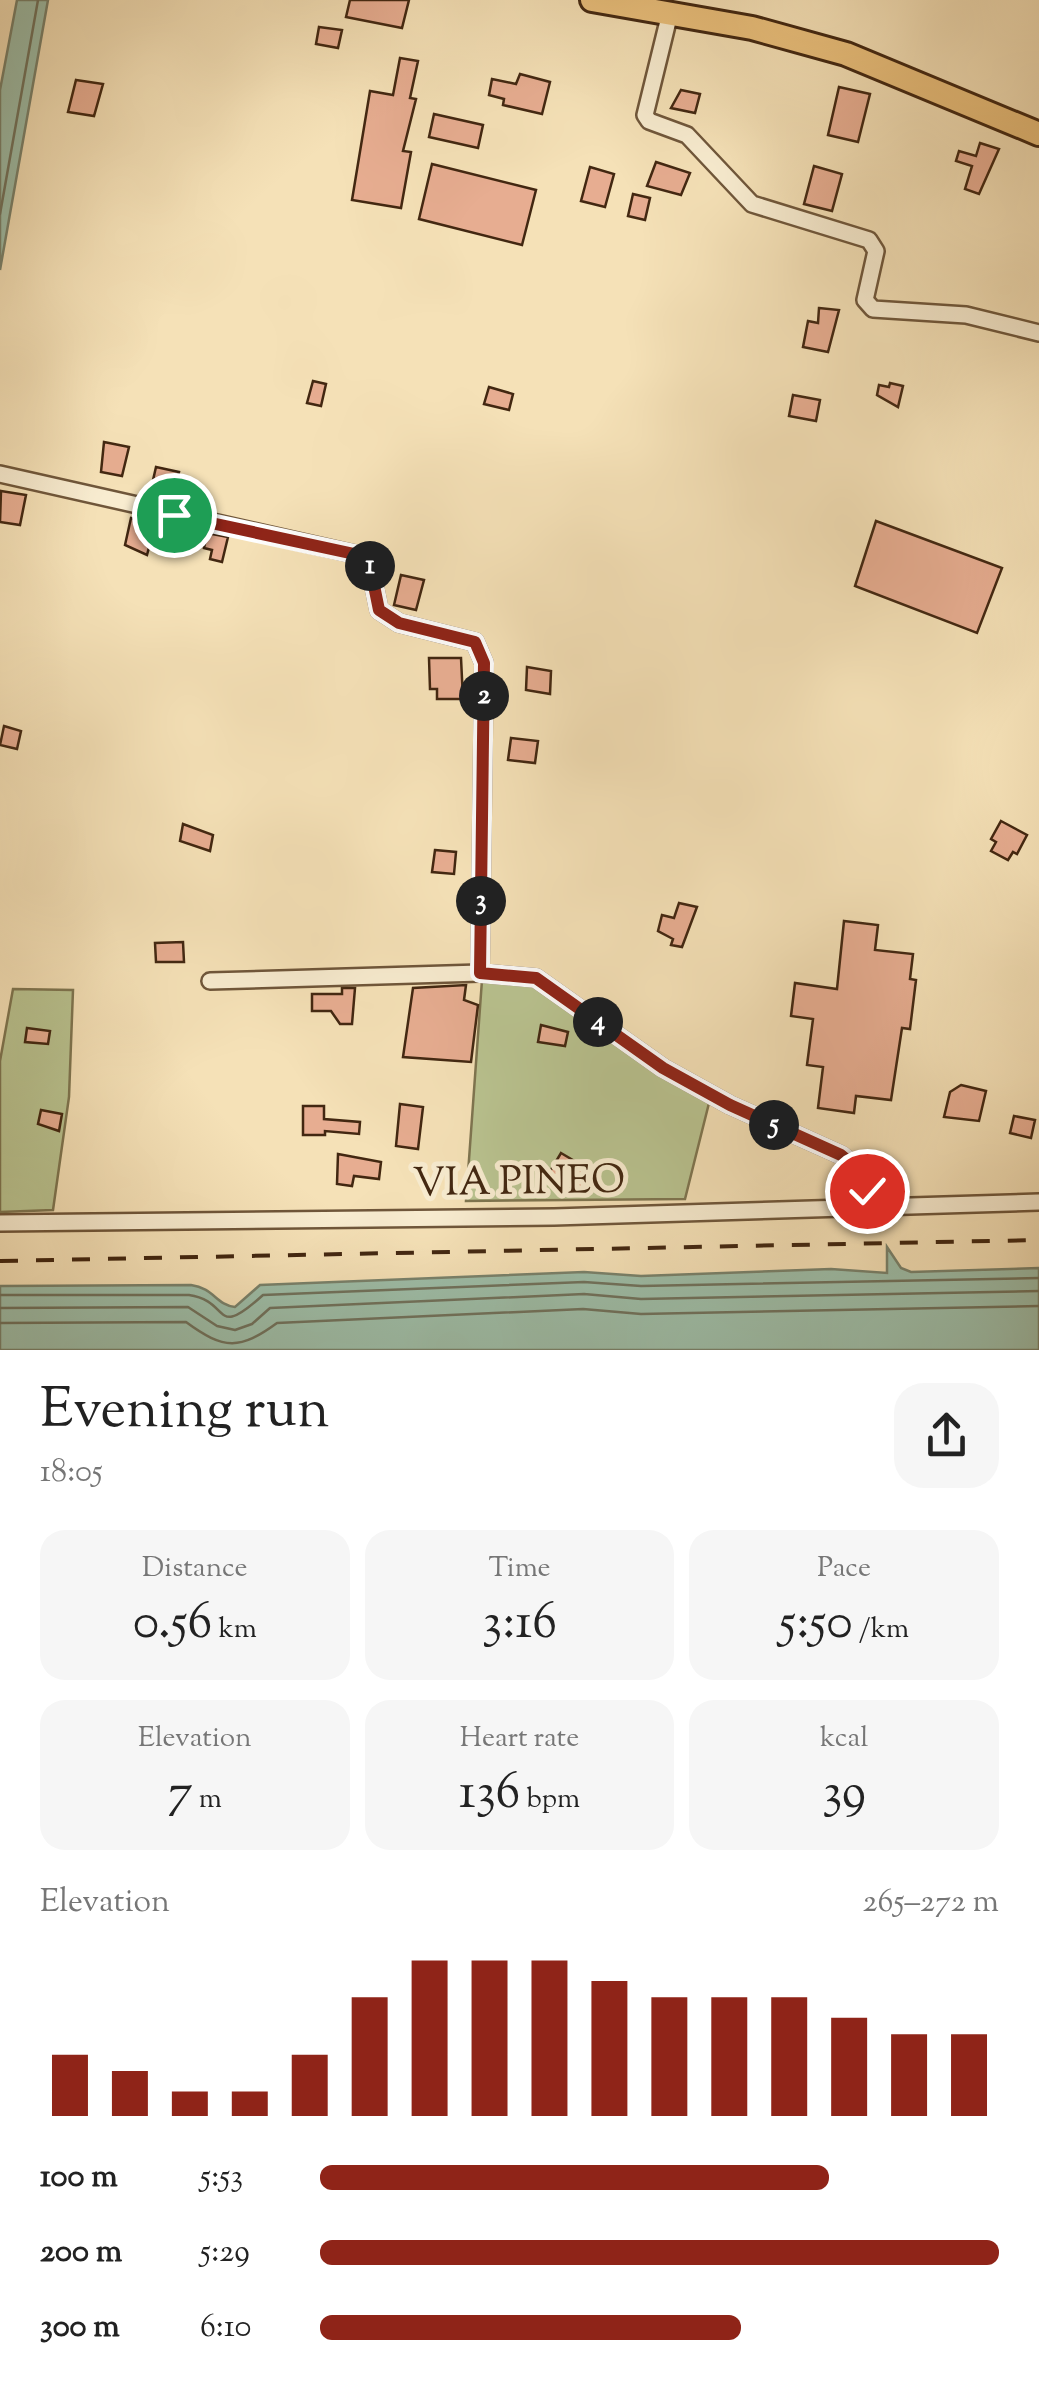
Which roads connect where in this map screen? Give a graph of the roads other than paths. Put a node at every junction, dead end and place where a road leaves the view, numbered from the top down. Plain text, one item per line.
1 (592, 0) edge
2 (670, 13) junction
3 (1039, 134) edge
4 (1039, 333) edge
5 (0, 474) edge
6 (480, 973) junction
7 (210, 980) dead end
8 (1039, 1202) edge
9 (870, 1207) junction
10 (0, 1223) edge

1 - 2 main road
2 - 3 main road
2 - 4 street
5 - 6 street
6 - 7 street
6 - 9 street
8 - 9 street, VIA PINEO
9 - 10 street, VIA PINEO

